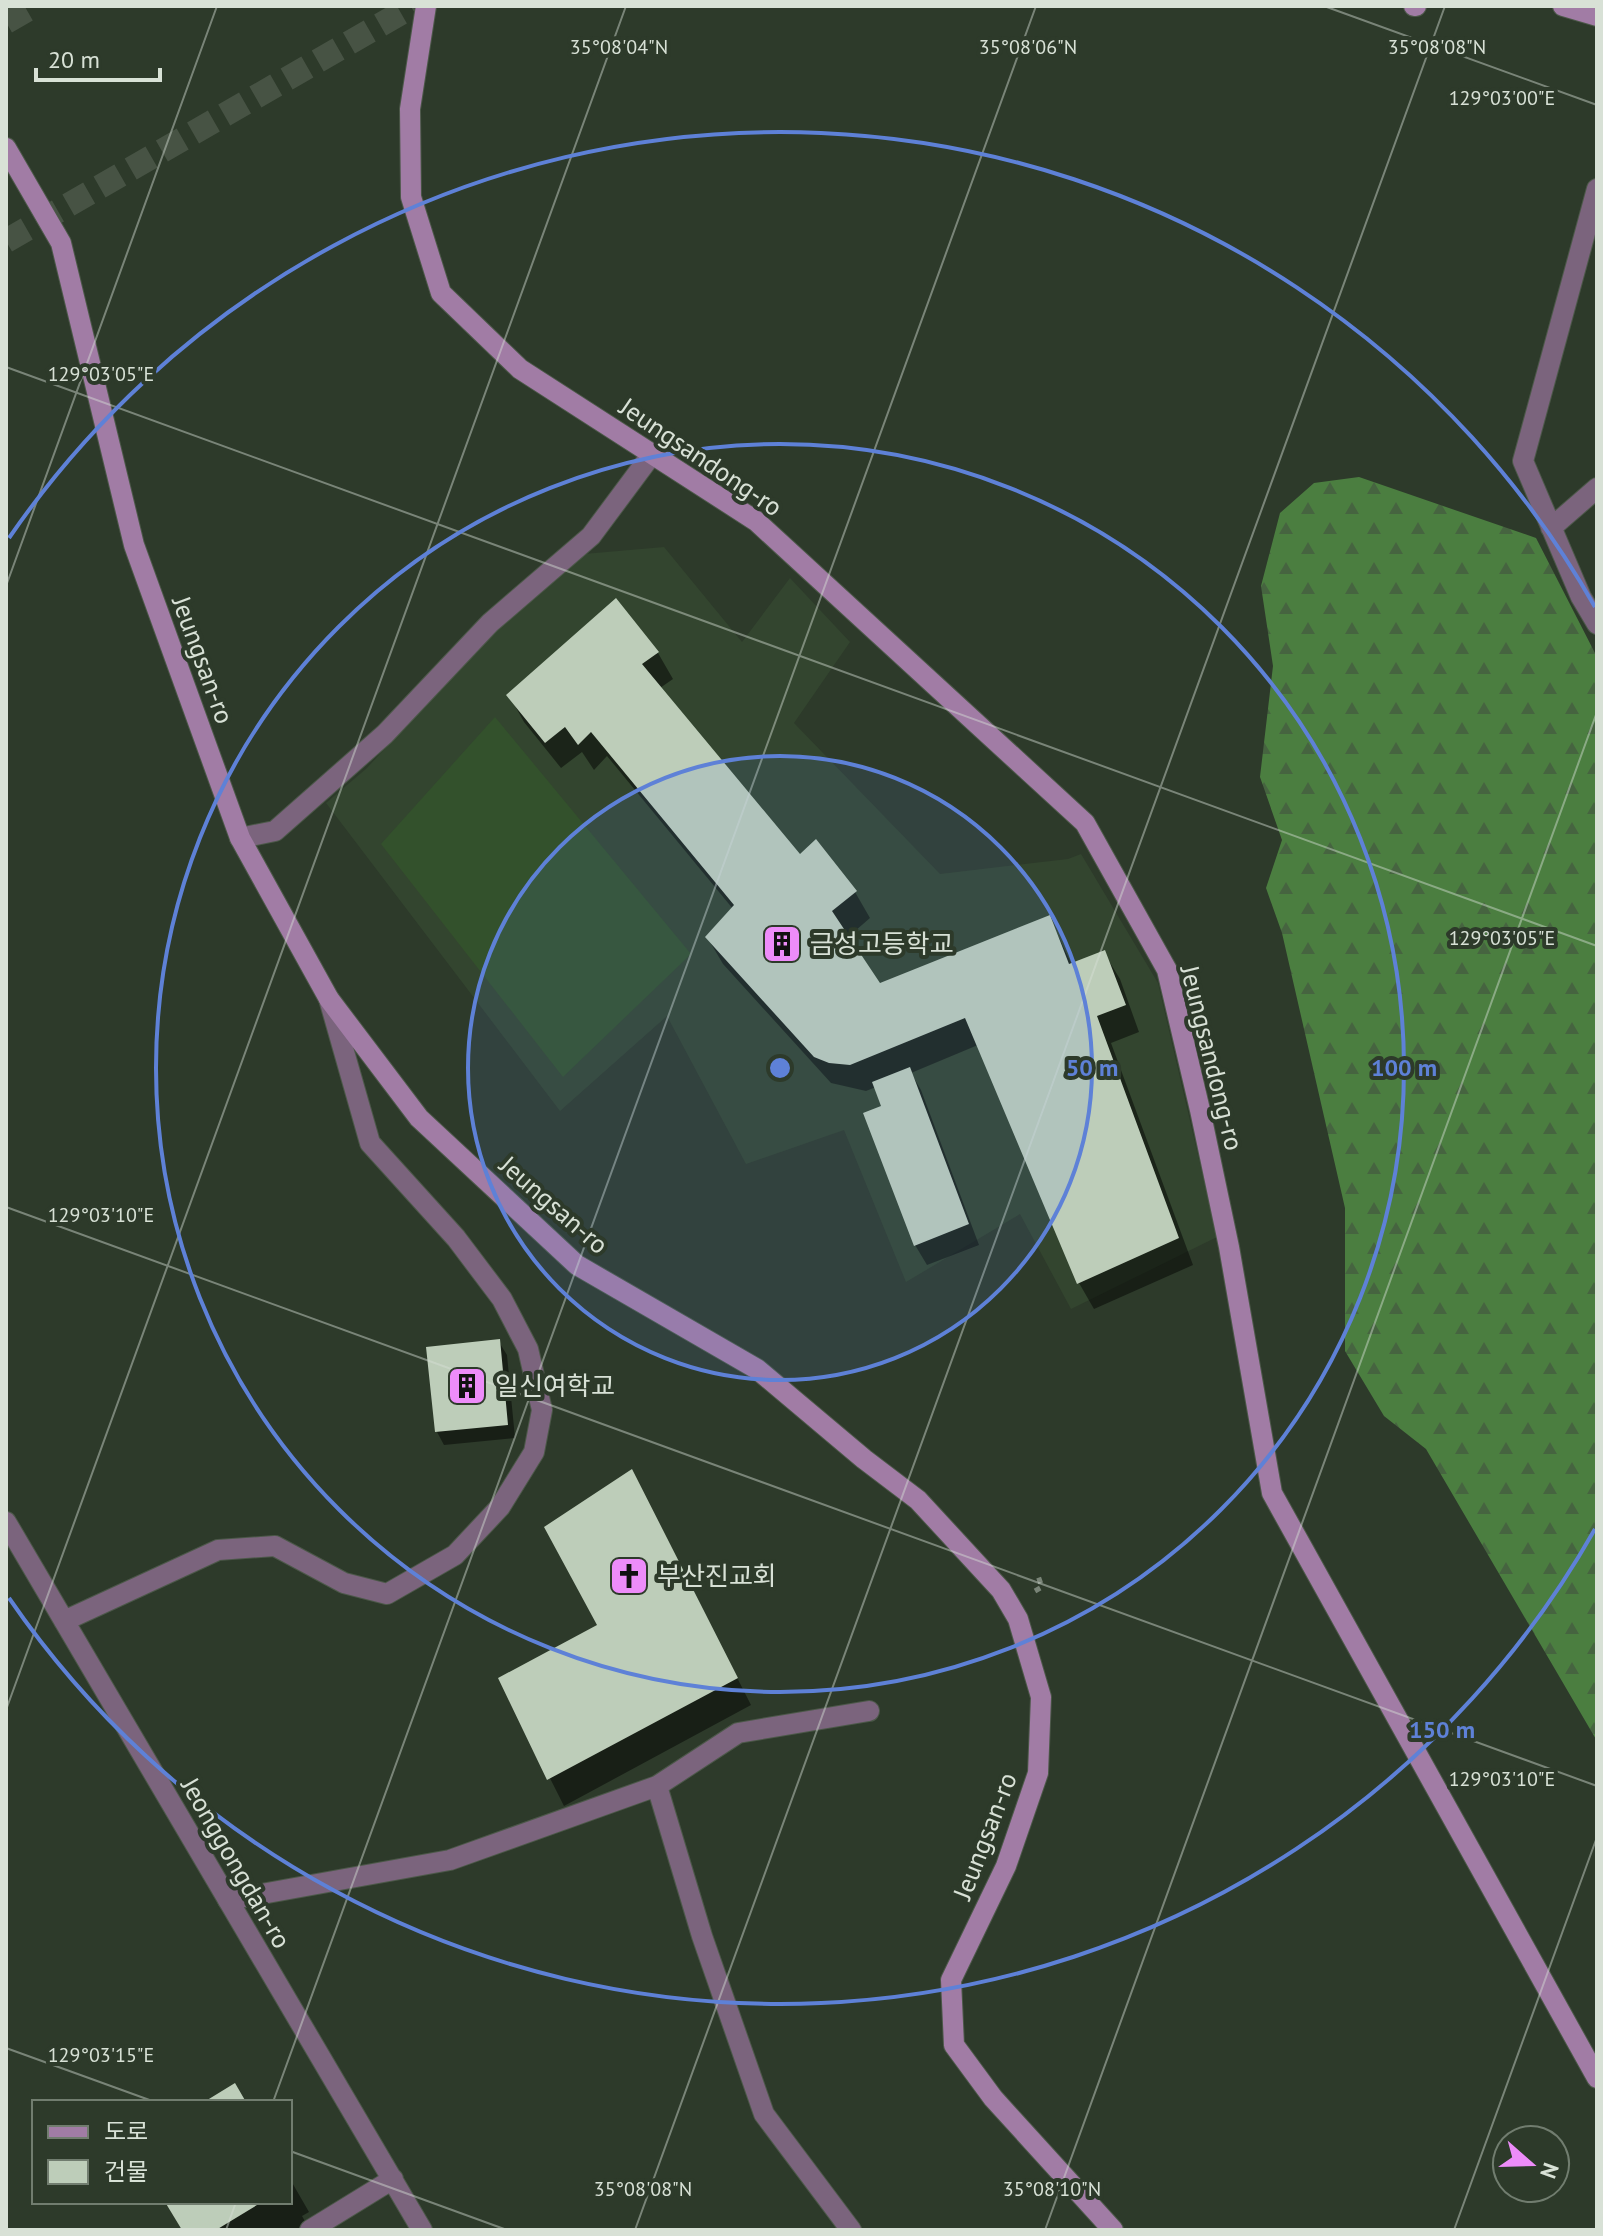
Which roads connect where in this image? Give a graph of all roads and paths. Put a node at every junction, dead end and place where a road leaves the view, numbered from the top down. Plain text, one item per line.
1 (426, 6) edge
2 (1563, 6) edge
3 (1597, 16) edge
4 (6, 148) edge
5 (1597, 189) edge
6 (652, 454) junction
7 (1597, 488) edge
8 (1551, 528) junction
9 (1597, 624) edge
10 (240, 838) junction
11 (329, 999) junction
12 (6, 1522) edge
13 (64, 1621) junction
14 (869, 1711) dead end
15 (657, 1786) junction
16 (228, 1900) junction
17 (1597, 2078) edge
18 (393, 2179) junction
19 (310, 2230) edge
20 (422, 2230) edge
21 (851, 2230) edge
22 (1113, 2230) edge

1 - 6 street, Jeungsandong-ro
2 - 3 street
4 - 10 street, Jeungsan-ro
5 - 8 street
6 - 10 street
6 - 17 street, Jeungsandong-ro
7 - 8 street
8 - 9 street
10 - 11 street, Jeungsan-ro
11 - 13 street
11 - 22 street, Jeungsan-ro
12 - 13 street, Jeonggongdan-ro
13 - 16 street, Jeonggongdan-ro
14 - 15 street
15 - 16 street
15 - 21 street
16 - 18 street, Jeonggongdan-ro
18 - 19 street
18 - 20 street, Jeonggongdan-ro

